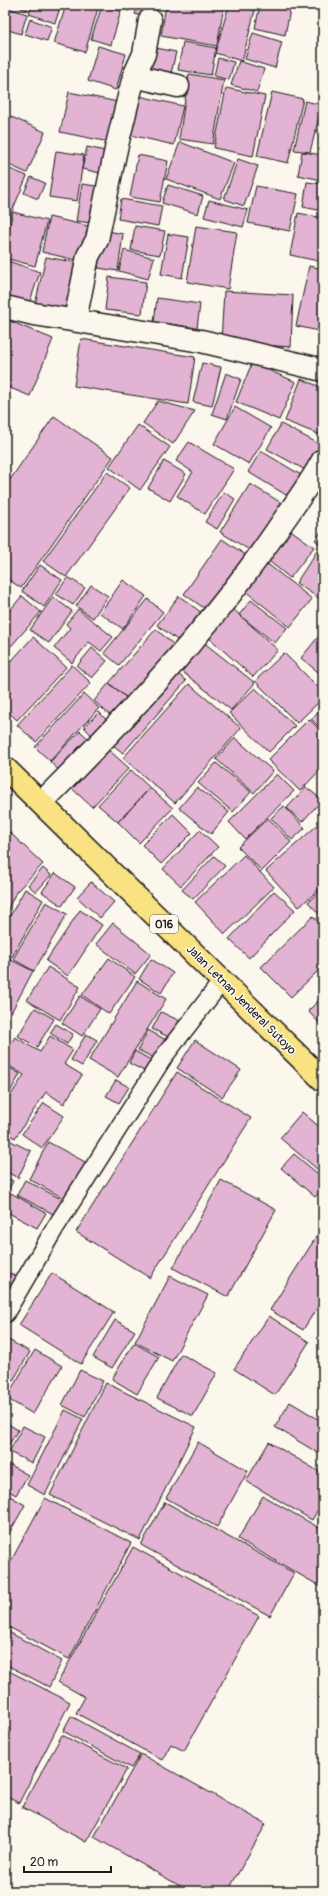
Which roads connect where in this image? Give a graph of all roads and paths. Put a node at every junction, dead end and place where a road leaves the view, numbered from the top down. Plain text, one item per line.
1 (150, 20) dead end
2 (134, 76) junction
3 (178, 86) dead end
4 (5, 307) edge
5 (75, 320) junction
6 (323, 370) edge
7 (323, 460) edge
8 (5, 768) edge
9 (41, 803) junction
10 (222, 981) junction
11 (323, 1080) edge
12 (5, 1314) edge

1 - 2 street
2 - 3 street
2 - 5 street
4 - 5 street
5 - 6 street
7 - 9 street
8 - 9 main road, Jalan Letnan Jenderal Sutoyo / 016
9 - 10 main road, Jalan Letnan Jenderal Sutoyo / 016
10 - 11 main road, Jalan Letnan Jenderal Sutoyo / 016
10 - 12 lane

